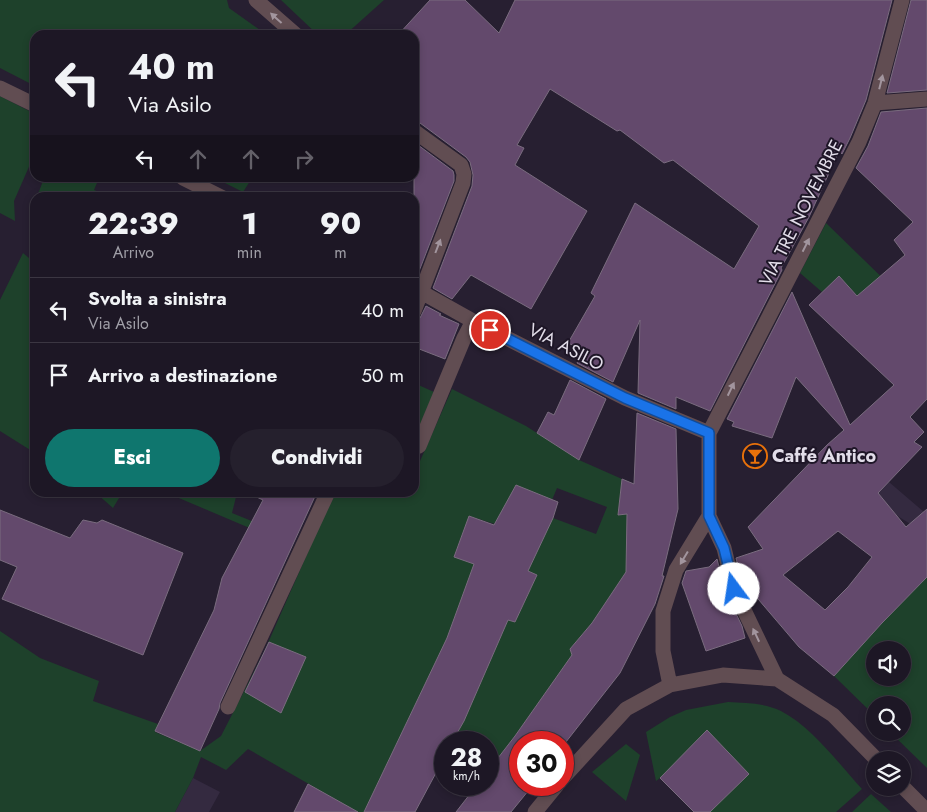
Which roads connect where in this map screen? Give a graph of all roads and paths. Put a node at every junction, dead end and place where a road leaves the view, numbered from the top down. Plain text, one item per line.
1 (256, 0) edge
2 (902, 0) edge
3 (290, 30) edge
4 (0, 88) edge
5 (927, 100) edge
6 (30, 103) edge
7 (876, 103) junction
8 (419, 135) edge
9 (191, 182) edge
10 (211, 192) edge
11 (419, 288) edge
12 (419, 291) edge
13 (473, 321) junction
14 (709, 433) junction
15 (419, 446) dead end
16 (326, 497) edge
17 (709, 516) junction
18 (777, 679) junction
19 (670, 685) junction
20 (228, 707) dead end
21 (868, 751) edge
22 (574, 765) edge
23 (911, 795) edge
24 (548, 796) edge
25 (927, 811) edge
26 (535, 812) edge

3 -> 1 street
7 -> 2 street, VIA TRE NOVEMBRE
4 - 6 street
5 - 7 street
14 -> 7 street, VIA TRE NOVEMBRE
11 -> 8 street
9 - 10 street
12 - 13 street, VIA ASILO
13 - 14 street, VIA ASILO
13 - 15 street
14 - 17 street
16 - 20 street
18 -> 17 street
17 -> 19 street
18 - 19 street
18 - 21 street
19 - 22 street
23 - 25 street
24 - 26 street

